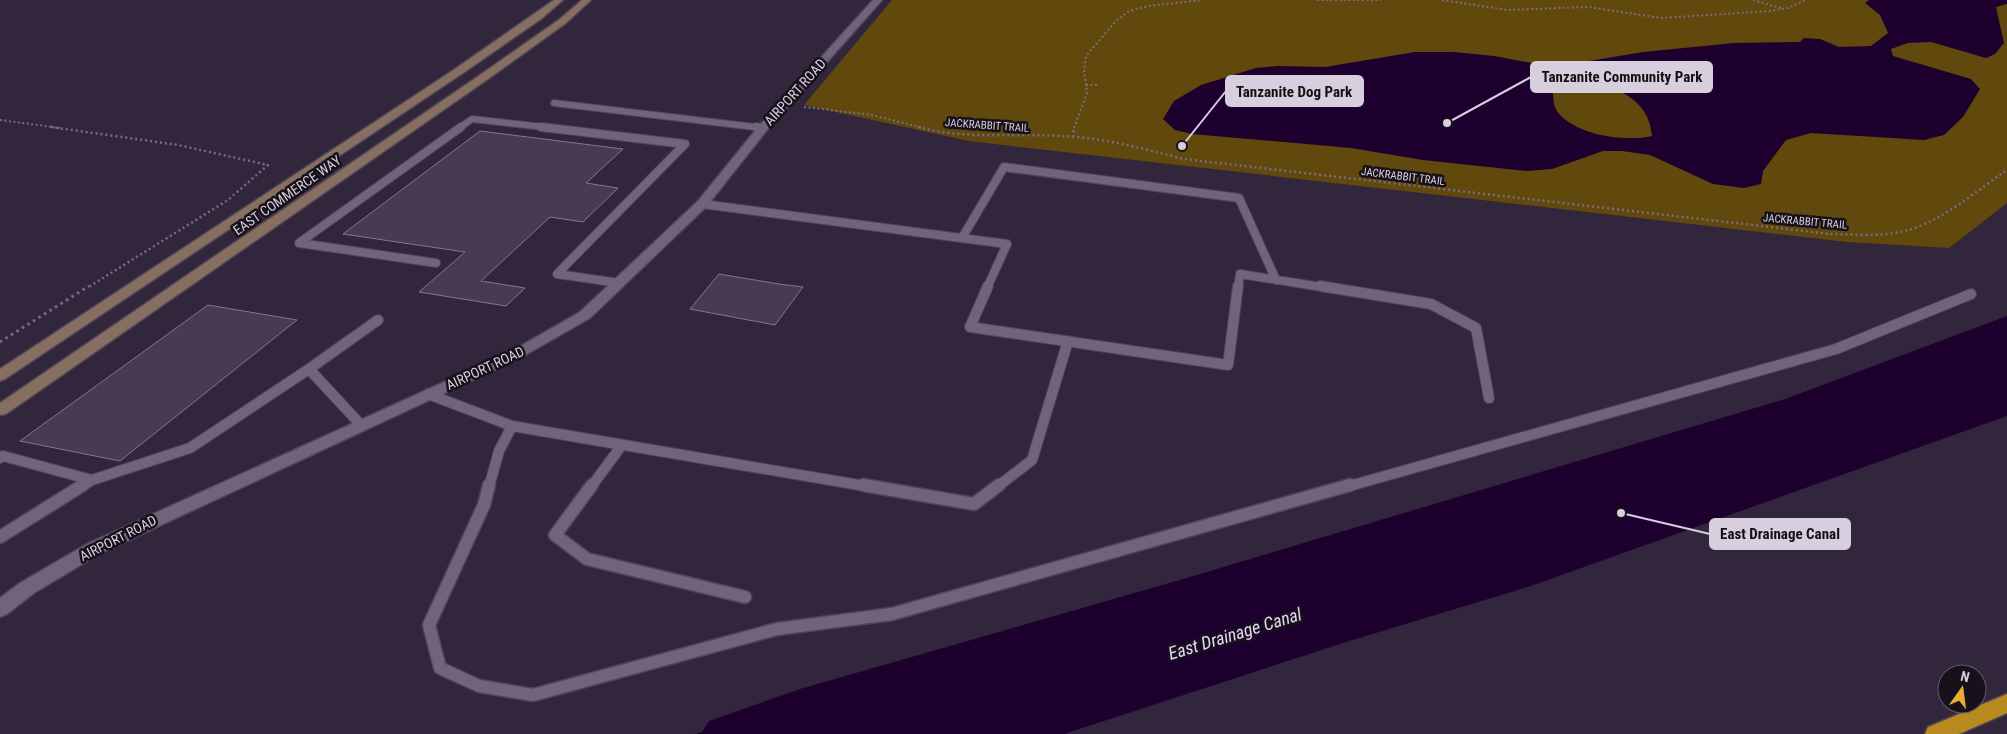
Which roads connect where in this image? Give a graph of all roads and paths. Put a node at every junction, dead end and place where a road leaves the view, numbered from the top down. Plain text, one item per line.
1 (559, 0) edge
2 (587, 0) edge
3 (878, 0) edge
4 (1203, 0) edge
5 (1317, 0) edge
6 (1377, 0) edge
7 (1381, 0) edge
8 (1442, 0) edge
9 (1753, 0) edge
10 (1765, 0) edge
11 (1806, 0) edge
12 (1758, 2) junction
13 (1785, 9) junction
14 (1086, 85) junction
15 (1099, 85) dead end
16 (554, 103) dead end
17 (784, 105) junction
18 (0, 120) edge
19 (763, 128) junction
20 (1073, 137) junction
21 (2007, 170) edge
22 (702, 204) junction
23 (962, 238) junction
24 (436, 263) dead end
25 (1276, 280) junction
26 (619, 283) junction
27 (1971, 294) dead end
28 (378, 320) dead end
29 (1068, 341) junction
30 (0, 342) edge
31 (309, 368) junction
32 (0, 376) edge
33 (428, 394) junction
34 (1490, 398) dead end
35 (0, 410) edge
36 (360, 425) junction
37 (512, 426) junction
38 (622, 445) junction
39 (0, 458) edge
40 (92, 480) junction
41 (0, 537) edge
42 (745, 596) dead end
43 (0, 609) edge
44 (2007, 703) edge
45 (1936, 734) edge

1 - 32 main road, EAST COMMERCE WAY
2 - 35 main road, EAST COMMERCE WAY
3 - 17 street, AIRPORT ROAD
4 - 14 path
5 - 6 path
6 - 7 path
8 - 13 path
9 - 12 path
10 - 12 path
11 - 13 path
12 - 13 path
14 - 15 path
14 - 20 path
16 - 19 lane
17 - 19 street, AIRPORT ROAD
17 - 20 path, JACKRABBIT TRAIL
18 - 30 path
19 - 22 street, AIRPORT ROAD
20 - 21 path, JACKRABBIT TRAIL
22 - 23 lane
22 - 26 street, AIRPORT ROAD
23 - 25 lane
23 - 29 lane
24 - 26 lane
25 - 29 lane
25 - 34 lane
26 - 33 street, AIRPORT ROAD
27 - 37 lane
28 - 31 lane
29 - 38 lane
31 - 36 lane
31 - 40 lane
33 - 36 street, AIRPORT ROAD
33 - 37 lane
36 - 43 street, AIRPORT ROAD
37 - 38 lane
38 - 42 lane
39 - 40 lane
40 - 41 lane
44 - 45 highway

